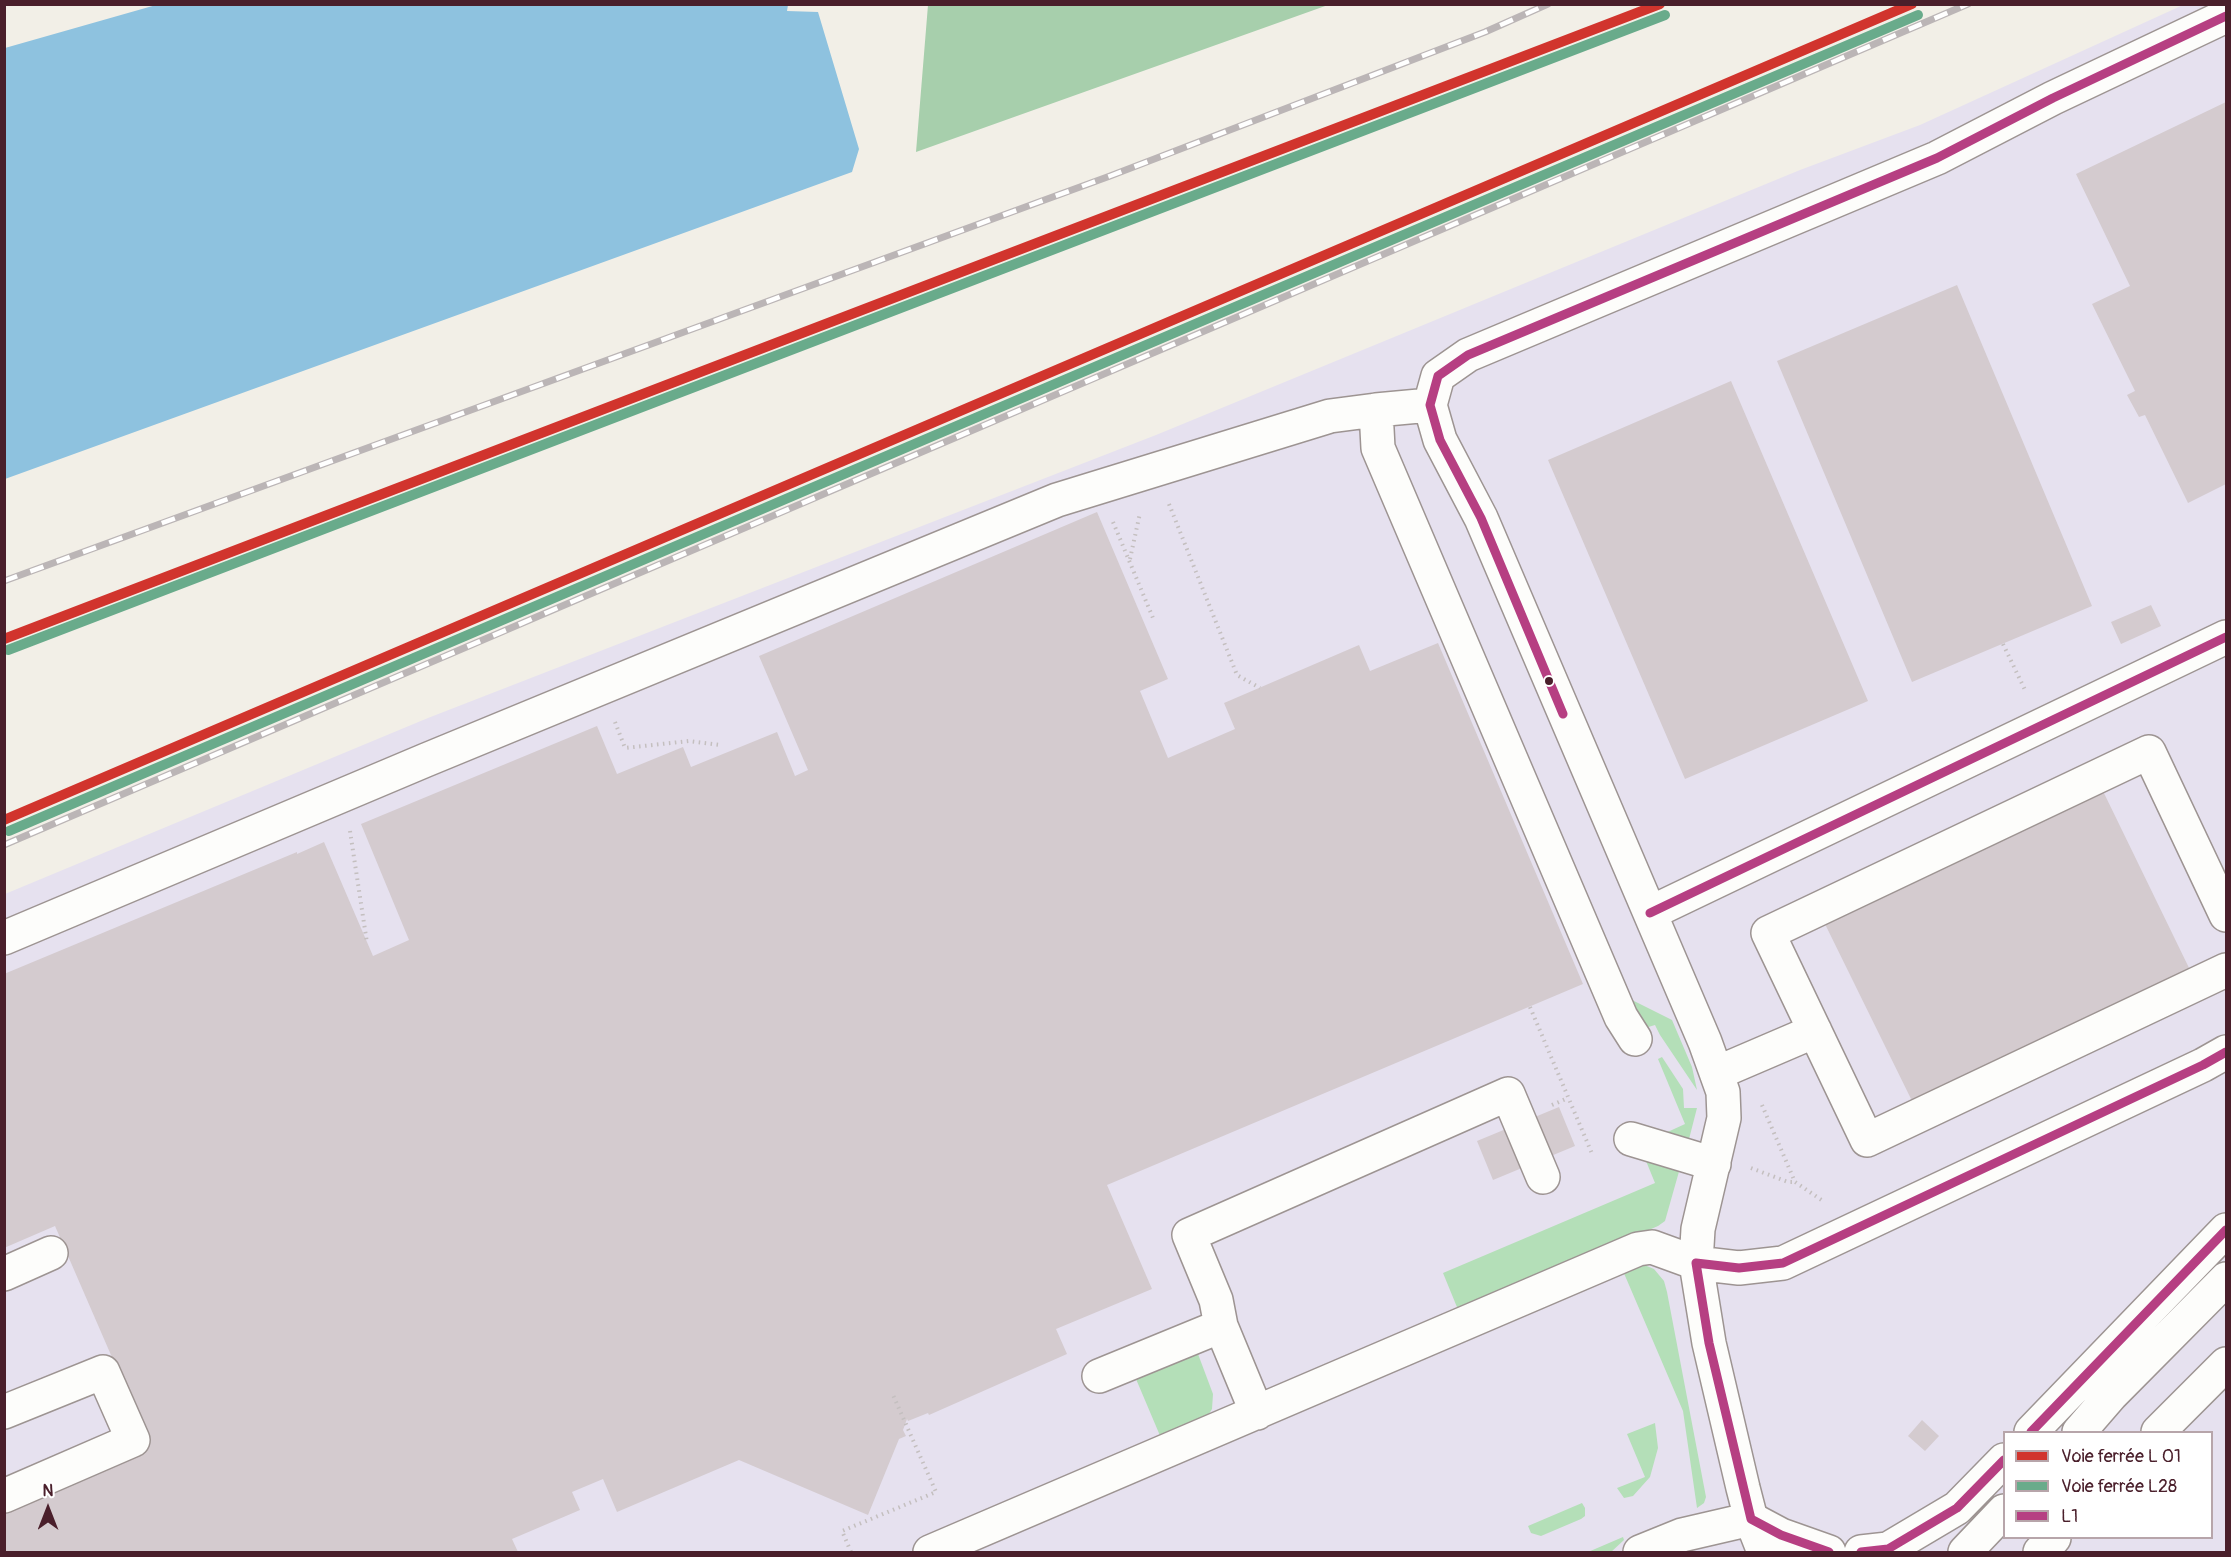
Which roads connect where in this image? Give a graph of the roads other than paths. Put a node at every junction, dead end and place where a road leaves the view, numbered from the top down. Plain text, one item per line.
1 (2226, 16) edge
2 (1430, 405) junction
3 (1376, 410) junction
4 (2226, 637) edge
5 (1650, 913) junction
6 (2226, 915) edge
7 (4, 938) edge
8 (2226, 970) edge
9 (1815, 1031) junction
10 (1635, 1039) dead end
11 (2226, 1052) edge
12 (1717, 1073) junction
13 (1631, 1139) dead end
14 (1715, 1160) junction
15 (1544, 1177) dead end
16 (2226, 1230) edge
17 (51, 1253) dead end
18 (1696, 1263) junction
19 (4, 1274) edge
20 (2226, 1279) edge
21 (1220, 1319) junction
22 (2226, 1366) edge
23 (1099, 1376) dead end
24 (4, 1412) edge
25 (1257, 1413) junction
26 (2032, 1431) edge
27 (2080, 1431) edge
28 (2159, 1431) edge
29 (2003, 1461) edge
30 (4, 1496) edge
31 (2003, 1512) edge
32 (1751, 1519) junction
33 (2053, 1539) edge
34 (930, 1552) edge
35 (1640, 1552) edge
36 (1764, 1552) edge
37 (1829, 1552) edge
38 (1861, 1552) edge
39 (1965, 1552) edge
40 (2040, 1552) edge

1 - 2 street
2 - 3 street
2 - 5 street
3 - 7 street
3 - 10 street
4 - 5 street
5 - 12 street
6 - 9 street
8 - 9 street
9 - 12 street
11 - 18 street
12 - 14 street
13 - 14 street
14 - 18 street
15 - 21 street
16 - 26 street
17 - 19 street
18 - 25 street
18 - 32 street
20 - 27 street
21 - 23 street
21 - 25 street
22 - 28 street
24 - 30 street
25 - 34 street
29 - 38 street
31 - 39 street
32 - 35 street
32 - 36 street
32 - 37 street
33 - 40 street

